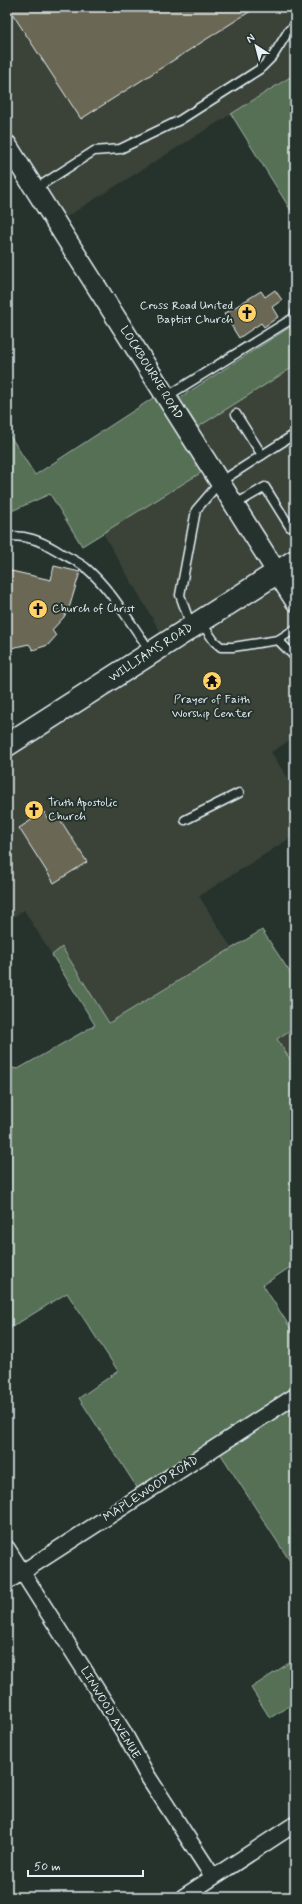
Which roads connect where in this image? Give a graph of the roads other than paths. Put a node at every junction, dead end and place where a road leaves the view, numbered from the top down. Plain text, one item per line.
1 (295, 26) edge
2 (7, 145) edge
3 (35, 189) junction
4 (295, 313) edge
5 (166, 397) junction
6 (236, 414) dead end
7 (295, 434) edge
8 (262, 455) junction
9 (220, 482) junction
10 (234, 505) junction
11 (295, 524) edge
12 (7, 537) edge
13 (295, 561) edge
14 (277, 572) junction
15 (295, 601) edge
16 (196, 624) junction
17 (295, 629) edge
18 (278, 640) junction
19 (151, 653) junction
20 (295, 657) edge
21 (7, 745) edge
22 (239, 793) dead end
23 (185, 820) dead end
24 (295, 1396) edge
25 (7, 1548) edge
26 (22, 1572) junction
27 (7, 1582) edge
28 (295, 1824) edge
29 (214, 1877) junction
30 (183, 1897) edge

1 - 3 lane
2 - 3 street, LOCKBOURNE ROAD
3 - 5 street, LOCKBOURNE ROAD
4 - 5 lane
5 - 9 street, LOCKBOURNE ROAD
6 - 8 lane
7 - 8 lane
8 - 9 lane
9 - 10 street, LOCKBOURNE ROAD
9 - 16 lane
10 - 11 lane
10 - 14 street, LOCKBOURNE ROAD
12 - 19 lane
13 - 14 main road, WILLIAMS ROAD
14 - 15 street, LOCKBOURNE ROAD
14 - 16 main road, WILLIAMS ROAD
16 - 18 lane
16 - 19 main road, WILLIAMS ROAD
17 - 18 lane
18 - 20 lane
19 - 21 main road, WILLIAMS ROAD
22 - 23 lane
24 - 26 street, MAPLEWOOD ROAD
25 - 26 street, LINWOOD AVENUE
26 - 27 street, MAPLEWOOD ROAD
26 - 29 street, LINWOOD AVENUE
28 - 29 street
29 - 30 street

